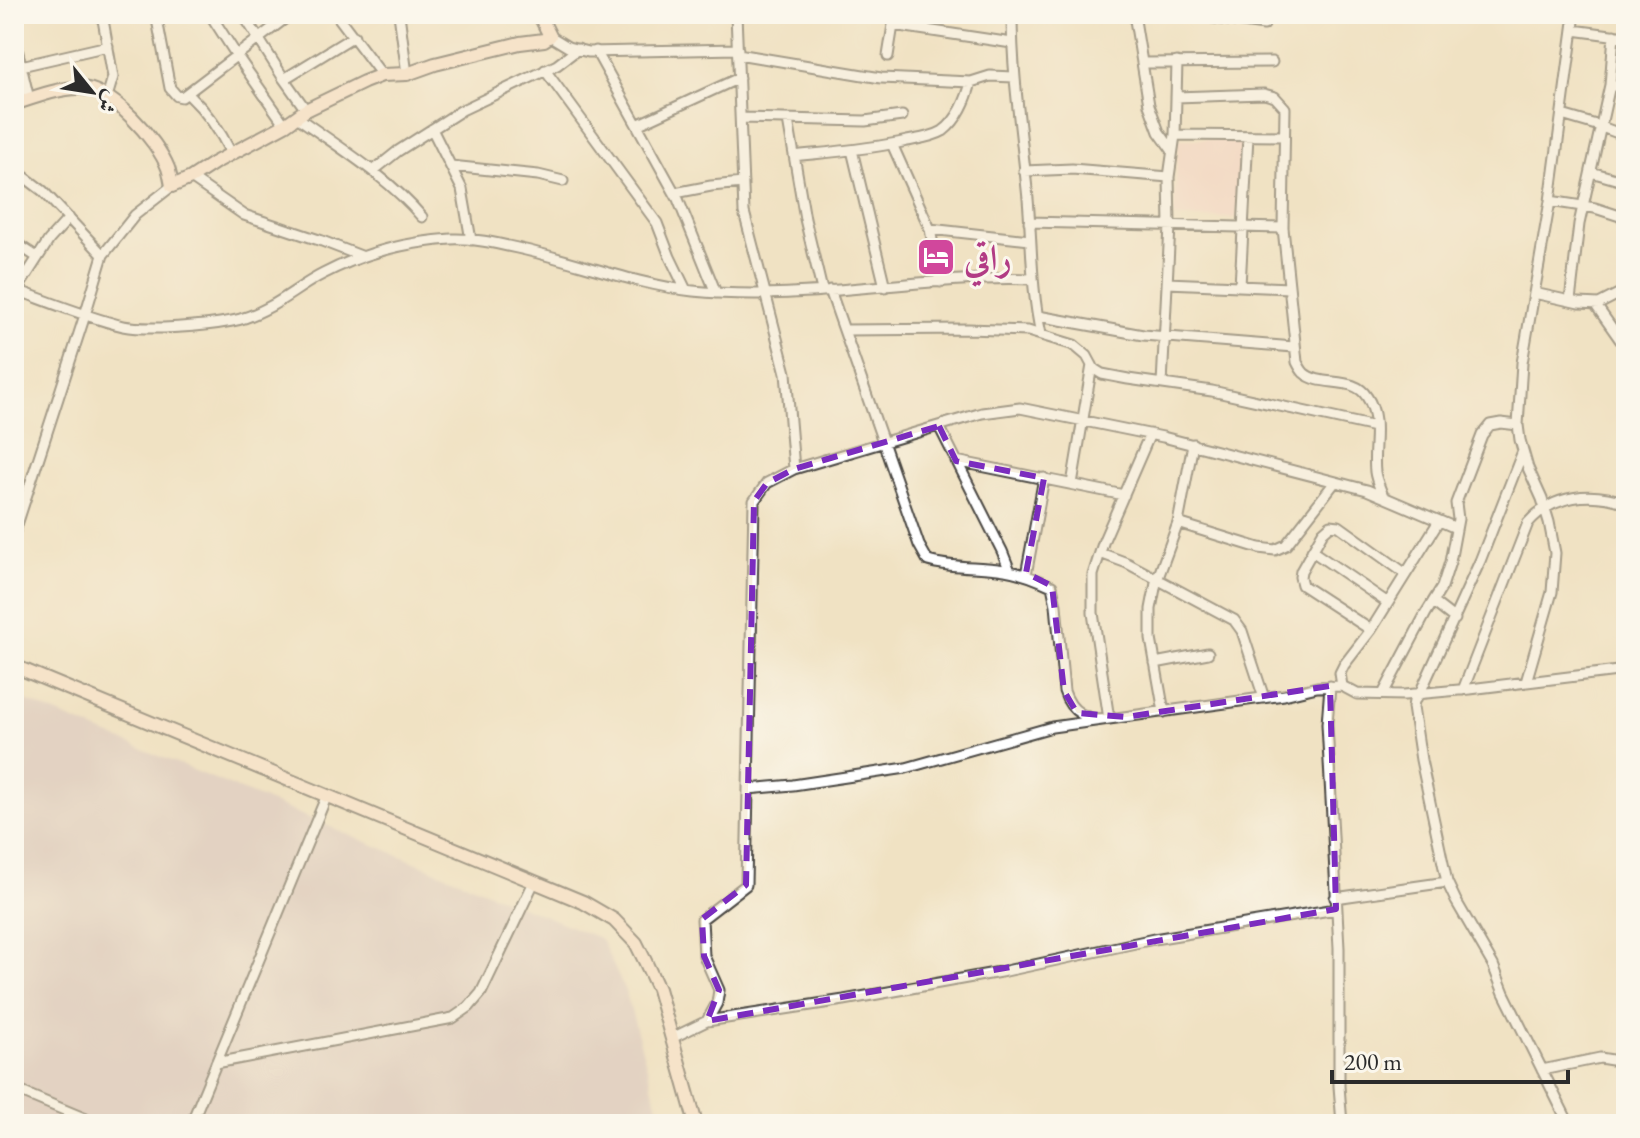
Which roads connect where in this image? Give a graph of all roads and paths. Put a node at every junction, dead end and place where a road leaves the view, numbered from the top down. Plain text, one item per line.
1 (102, 14) edge
2 (156, 14) edge
3 (210, 14) edge
4 (243, 14) edge
5 (291, 14) edge
6 (336, 14) edge
7 (399, 14) edge
8 (539, 14) edge
9 (736, 14) edge
10 (892, 14) edge
11 (1012, 14) edge
12 (1134, 14) edge
13 (1186, 14) edge
14 (1575, 14) edge
15 (893, 25) junction
16 (1264, 25) dead end
17 (1573, 30) junction
18 (1614, 35) junction
19 (14, 36) edge
20 (354, 36) junction
21 (550, 36) junction
22 (1626, 37) edge
23 (259, 39) junction
24 (1012, 43) junction
25 (108, 46) junction
26 (578, 49) junction
27 (596, 51) junction
28 (738, 51) junction
29 (237, 56) junction
30 (888, 56) dead end
31 (1177, 62) junction
32 (1272, 62) dead end
33 (1142, 63) junction
34 (21, 66) junction
35 (545, 70) junction
36 (407, 74) junction
37 (382, 75) junction
38 (1014, 77) junction
39 (739, 78) junction
40 (284, 79) junction
41 (971, 82) junction
42 (1610, 85) junction
43 (1626, 87) edge
44 (188, 94) junction
45 (107, 97) junction
46 (1176, 97) junction
47 (29, 99) junction
48 (14, 104) edge
49 (1562, 115) junction
50 (902, 116) dead end
51 (296, 117) junction
52 (741, 118) junction
53 (788, 120) junction
54 (637, 125) junction
55 (1602, 127) junction
56 (432, 129) junction
57 (1175, 135) junction
58 (1248, 136) junction
59 (1284, 136) junction
60 (1626, 136) edge
61 (892, 144) junction
62 (852, 150) junction
63 (1172, 150) junction
64 (231, 153) junction
65 (794, 156) junction
66 (451, 166) junction
67 (14, 169) edge
68 (373, 171) junction
69 (1024, 171) junction
70 (1591, 172) junction
71 (1169, 177) junction
72 (191, 178) junction
73 (563, 181) dead end
74 (1626, 182) edge
75 (743, 183) junction
76 (172, 186) junction
77 (675, 193) junction
78 (1550, 201) junction
79 (1583, 205) junction
80 (422, 217) dead end
81 (69, 218) junction
82 (1626, 218) edge
83 (1029, 222) junction
84 (1170, 226) junction
85 (1243, 227) junction
86 (1283, 228) junction
87 (930, 229) junction
88 (471, 240) junction
89 (1030, 240) junction
90 (14, 242) edge
91 (103, 255) junction
92 (361, 256) junction
93 (37, 257) junction
94 (1032, 279) junction
95 (940, 282) junction
96 (1167, 283) junction
97 (1240, 286) junction
98 (885, 287) junction
99 (1289, 288) junction
100 (15, 290) edge
101 (686, 290) junction
102 (826, 290) junction
103 (1626, 290) edge
104 (716, 293) junction
105 (1534, 293) junction
106 (766, 295) junction
107 (1570, 301) junction
108 (1595, 304) junction
109 (85, 315) junction
110 (1038, 316) junction
111 (844, 330) junction
112 (1041, 334) junction
113 (1165, 336) junction
114 (1294, 347) junction
115 (1626, 348) edge
116 (1092, 365) junction
117 (1162, 384) junction
118 (1083, 421) junction
119 (1518, 425) junction
120 (939, 426) junction
121 (1375, 427) junction
122 (1150, 434) junction
123 (883, 442) junction
124 (1193, 444) junction
125 (1523, 451) junction
126 (956, 461) junction
127 (794, 469) junction
128 (1044, 478) junction
129 (1335, 482) junction
130 (1072, 484) junction
131 (1124, 495) junction
132 (1383, 496) junction
133 (1626, 503) edge
134 (1545, 507) junction
135 (1439, 521) junction
136 (1178, 523) junction
137 (1456, 528) junction
138 (14, 534) edge
139 (1312, 551) junction
140 (1100, 553) junction
141 (1010, 571) junction
142 (1406, 574) junction
143 (1026, 575) junction
144 (1158, 579) junction
145 (1433, 602) junction
146 (1388, 603) junction
147 (1455, 619) junction
148 (1371, 630) junction
149 (1208, 653) dead end
150 (1155, 663) junction
151 (14, 666) edge
152 (1626, 670) edge
153 (1526, 682) junction
154 (1330, 686) junction
155 (1342, 686) junction
156 (1463, 690) junction
157 (1420, 693) junction
158 (1383, 694) junction
159 (1264, 698) junction
160 (1164, 712) junction
161 (1109, 719) junction
162 (748, 789) junction
163 (327, 795) junction
164 (534, 882) junction
165 (1447, 882) junction
166 (1335, 904) junction
167 (707, 1021) junction
168 (672, 1038) junction
169 (216, 1063) junction
170 (1626, 1065) edge
171 (1542, 1070) junction
172 (14, 1089) edge
173 (76, 1120) edge
174 (98, 1124) edge
175 (191, 1124) edge
176 (696, 1124) edge
177 (1342, 1124) edge
178 (1569, 1124) edge

1 - 25 street
2 - 44 street
3 - 29 street
4 - 23 street
5 - 23 street
6 - 20 street
7 - 36 street
8 - 21 street
9 - 28 street
10 - 15 street
11 - 24 street
12 - 33 street
13 - 16 street
14 - 17 street
15 - 24 street
15 - 30 street
17 - 18 street
17 - 49 street
18 - 22 street
18 - 42 street
19 - 34 street
20 - 37 street
20 - 40 street
21 - 26 street
21 - 36 street
23 - 29 street
23 - 40 street
24 - 38 street
25 - 34 street
25 - 45 street
26 - 27 street
26 - 35 street
27 - 28 street
27 - 54 street
28 - 39 street
28 - 41 street
29 - 44 street
29 - 51 street
31 - 32 street
31 - 33 street
31 - 46 street
33 - 63 street
34 - 47 street
35 - 56 street
35 - 101 street
36 - 37 street
37 - 51 street
38 - 41 street
38 - 69 street
39 - 52 street
39 - 54 street
40 - 51 street
41 - 61 street
42 - 43 street
42 - 55 street
44 - 64 street
45 - 47 street
45 - 76 street
46 - 57 street
46 - 59 street
47 - 48 street
49 - 55 street
49 - 78 street
50 - 53 street
51 - 64 street
51 - 68 street
52 - 53 street
52 - 75 street
53 - 65 street
54 - 77 street
55 - 60 street
55 - 70 street
56 - 66 street
56 - 68 street
57 - 58 street
57 - 63 street
58 - 59 street
58 - 85 street
59 - 86 street
61 - 62 street
61 - 87 street
62 - 65 street
62 - 98 street
63 - 71 street
64 - 72 street
65 - 102 street
66 - 73 street
66 - 88 street
67 - 81 street
68 - 80 street
69 - 71 street
69 - 83 street
70 - 74 street
70 - 79 street
71 - 84 street
72 - 76 street
72 - 92 street
75 - 77 street
75 - 106 street
76 - 91 street
77 - 104 street
78 - 79 street
78 - 105 street
79 - 82 street
79 - 107 street
81 - 91 street
81 - 93 street
83 - 84 street
83 - 89 street
84 - 85 street
84 - 96 street
85 - 86 street
85 - 97 street
86 - 99 street
87 - 89 street
87 - 95 street
88 - 92 street
88 - 101 street
89 - 94 street
90 - 93 street
91 - 109 street
92 - 109 street
93 - 100 street
94 - 95 street
94 - 110 street
95 - 98 street
96 - 97 street
96 - 113 street
97 - 99 street
98 - 102 street
99 - 114 street
100 - 109 street
101 - 104 street
102 - 106 street
102 - 111 street
103 - 108 street
104 - 106 street
105 - 107 street
105 - 119 street
106 - 127 street
107 - 108 street
108 - 115 street
109 - 138 street
110 - 112 street
110 - 113 street
111 - 112 street
111 - 123 street
112 - 116 street
113 - 114 street
113 - 117 street
114 - 121 street
116 - 117 street
116 - 118 street
117 - 121 street
118 - 120 street
118 - 122 street
118 - 130 street
119 - 125 street
119 - 137 street
120 - 123 street
120 - 126 street
121 - 132 street
122 - 124 street
122 - 131 street
123 - 127 street
123 - 141 street
124 - 129 street
124 - 136 street
125 - 134 street
125 - 147 street
126 - 128 street
126 - 141 street
127 - 162 street
128 - 130 street
128 - 143 street
129 - 132 street
129 - 136 street
130 - 131 street
131 - 140 street
132 - 135 street
133 - 134 street
134 - 153 street
134 - 156 street
135 - 137 street
135 - 142 street
136 - 144 street
137 - 145 street
139 - 142 street
139 - 146 street
139 - 148 street
140 - 144 street
140 - 161 street
141 - 143 street
142 - 146 street
143 - 161 street
144 - 150 street
144 - 159 street
145 - 147 street
145 - 158 street
146 - 148 street
147 - 157 street
148 - 155 street
149 - 150 street
150 - 160 street
151 - 163 street
152 - 153 street
153 - 156 street
154 - 155 street
154 - 159 street
154 - 166 street
155 - 158 street
156 - 157 street
157 - 158 street
157 - 165 street
159 - 160 street
160 - 161 street
161 - 162 street
162 - 167 street
163 - 164 street
163 - 169 street
164 - 168 street
164 - 169 street
165 - 166 street
165 - 171 street
166 - 167 street
166 - 177 street
167 - 168 street
168 - 176 street
169 - 175 street
170 - 171 street
171 - 178 street
172 - 173 street
173 - 174 street

